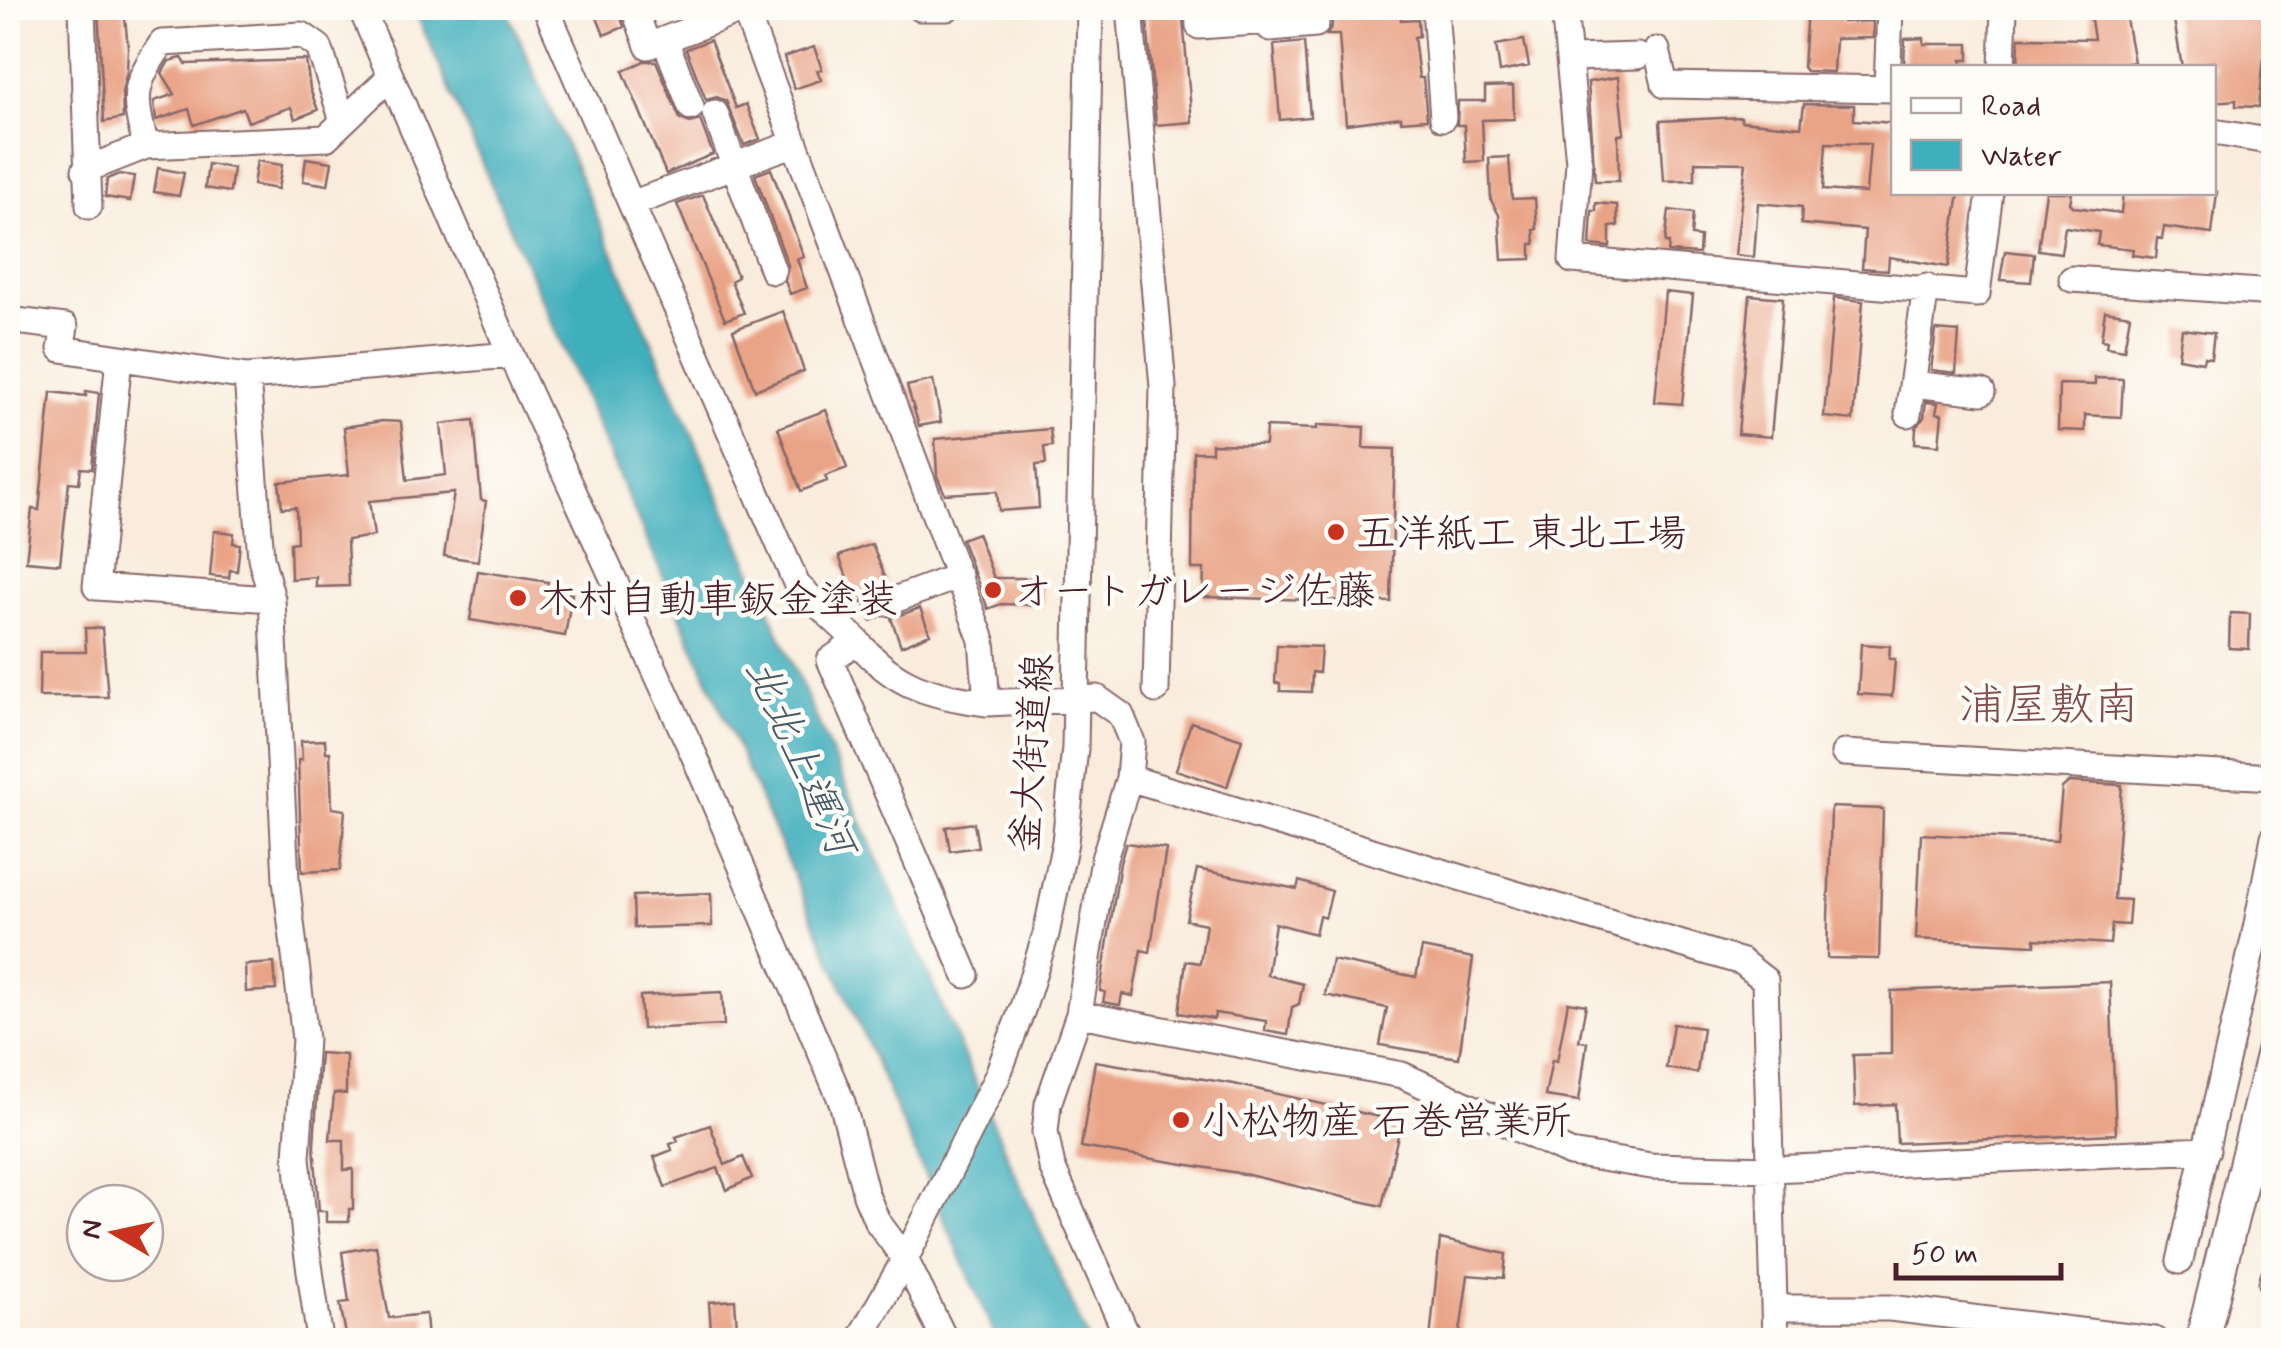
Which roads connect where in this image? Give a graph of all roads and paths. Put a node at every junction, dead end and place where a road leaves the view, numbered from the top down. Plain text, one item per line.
1 (82, 8) edge
2 (360, 8) edge
3 (546, 8) edge
4 (634, 8) edge
5 (744, 8) edge
6 (920, 8) edge
7 (947, 8) edge
8 (1090, 8) edge
9 (1130, 8) edge
10 (1198, 8) edge
11 (1316, 8) edge
12 (1435, 8) edge
13 (1564, 8) edge
14 (1890, 8) edge
15 (2004, 8) edge
16 (665, 40) junction
17 (1571, 58) junction
18 (2002, 65) edge
19 (390, 76) junction
20 (1890, 88) edge
21 (1443, 118) dead end
22 (343, 122) junction
23 (2216, 132) edge
24 (2274, 142) edge
25 (795, 143) junction
26 (146, 146) junction
27 (734, 166) junction
28 (86, 170) junction
29 (1990, 195) edge
30 (634, 203) junction
31 (88, 206) dead end
32 (773, 271) dead end
33 (2072, 279) dead end
34 (1926, 287) junction
35 (2274, 294) edge
36 (8, 320) edge
37 (511, 355) junction
38 (119, 358) junction
39 (247, 377) junction
40 (1913, 384) junction
41 (1982, 392) dead end
42 (1908, 414) dead end
43 (959, 576) junction
44 (272, 600) junction
45 (886, 603) dead end
46 (857, 641) junction
47 (1156, 690) dead end
48 (1076, 697) junction
49 (987, 704) junction
50 (1844, 753) dead end
51 (2274, 777) edge
52 (1128, 778) junction
53 (2274, 837) edge
54 (966, 975) dead end
55 (1079, 1014) junction
56 (2274, 1048) edge
57 (2207, 1150) junction
58 (1771, 1168) junction
59 (904, 1260) junction
60 (2180, 1261) dead end
61 (1774, 1308) junction
62 (320, 1340) edge
63 (859, 1340) edge
64 (945, 1340) edge
65 (1128, 1340) edge
66 (1775, 1340) edge
67 (2154, 1340) edge
68 (2202, 1340) edge

1 - 28 street
2 - 19 street
3 - 30 street
4 - 16 street
5 - 16 street
5 - 25 street
6 - 7 street
8 - 48 street, 釜大街道線
9 - 47 street
10 - 11 street
12 - 21 street
13 - 17 street
14 - 20 street
15 - 18 street
16 - 27 street
17 - 20 street
17 - 34 street
19 - 22 street
19 - 37 street
22 - 26 street
22 - 26 street
23 - 24 street
25 - 27 street
25 - 43 street
26 - 28 street
27 - 30 street
27 - 32 street
28 - 31 street
29 - 34 street
30 - 46 street
33 - 35 street
34 - 40 street
36 - 38 street
37 - 39 street
37 - 59 street
38 - 39 street
38 - 44 street
39 - 44 street
40 - 41 street
40 - 42 street
43 - 45 street
43 - 49 street
44 - 62 street
46 - 49 street
46 - 54 street
48 - 49 street
48 - 52 street
48 - 59 street, 釜大街道線
50 - 51 street
52 - 55 street
52 - 58 street
53 - 57 street
55 - 58 street
55 - 65 street
56 - 68 main road
57 - 58 street
57 - 60 street
58 - 61 street
59 - 63 street, 釜大街道線
59 - 64 street
61 - 66 street
61 - 67 street

